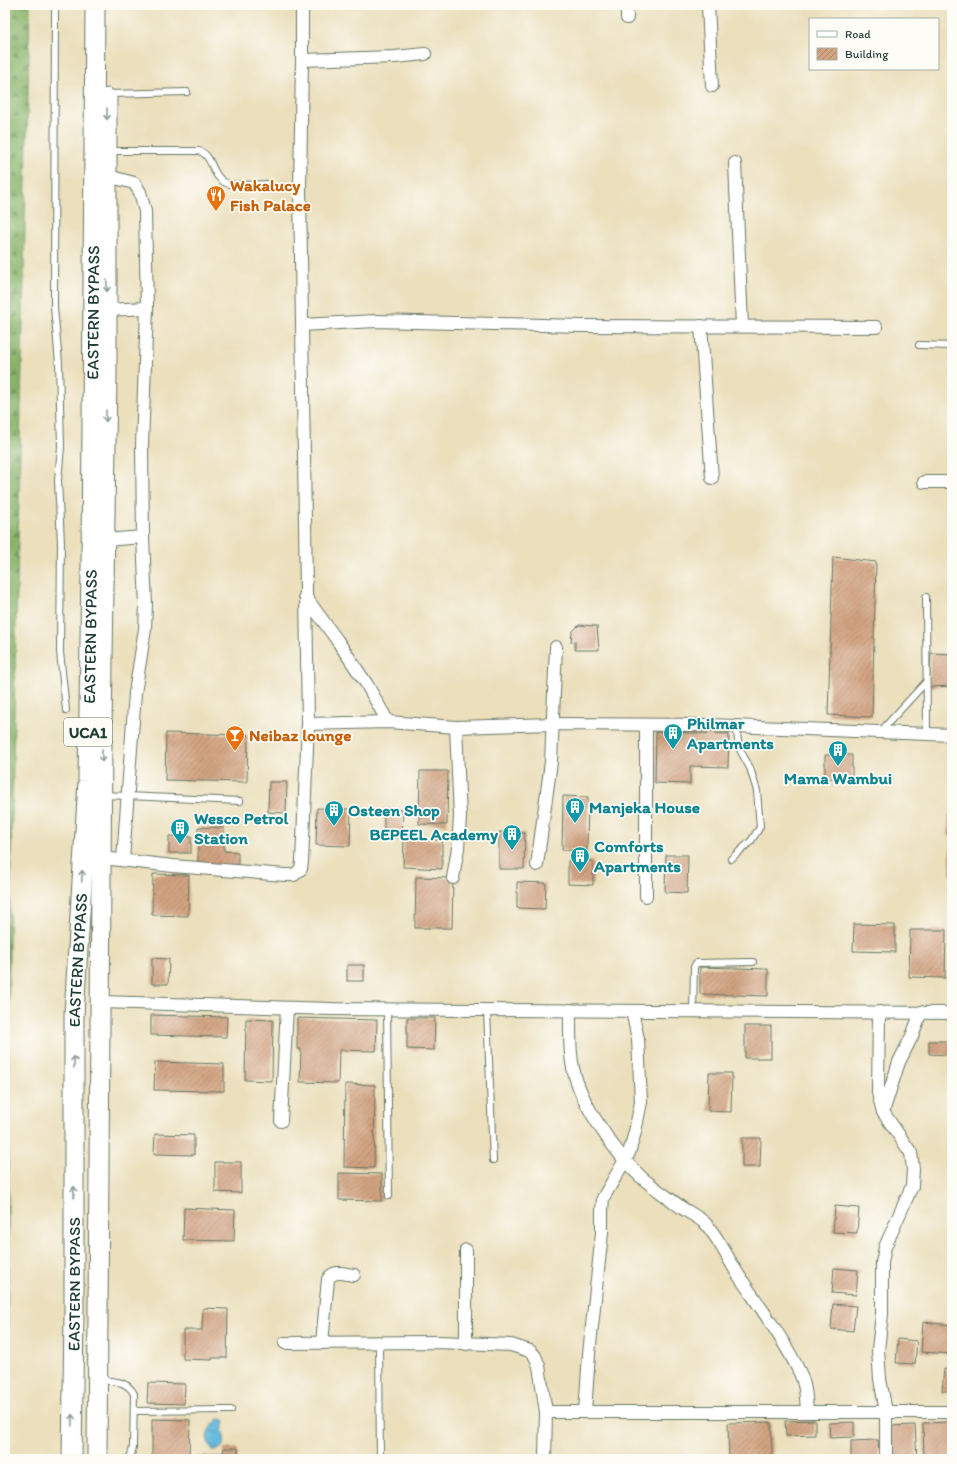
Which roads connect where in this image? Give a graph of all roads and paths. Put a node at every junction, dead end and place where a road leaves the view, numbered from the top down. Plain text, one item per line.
1 (56, 5) edge
2 (95, 5) edge
3 (108, 5) edge
4 (302, 5) edge
5 (627, 5) edge
6 (708, 5) edge
7 (627, 18) dead end
8 (425, 54) dead end
9 (302, 60) junction
10 (712, 86) dead end
11 (187, 92) dead end
12 (107, 94) junction
13 (108, 151) junction
14 (734, 162) dead end
15 (108, 176) junction
16 (268, 184) dead end
17 (100, 261) junction
18 (146, 308) junction
19 (107, 310) junction
20 (302, 325) junction
21 (701, 326) junction
22 (742, 326) junction
23 (876, 327) dead end
24 (919, 345) dead end
25 (952, 346) edge
26 (712, 478) dead end
27 (924, 482) dead end
28 (952, 482) edge
29 (142, 537) junction
30 (104, 540) junction
31 (305, 596) junction
32 (926, 597) dead end
33 (556, 647) dead end
34 (926, 682) junction
35 (66, 710) dead end
36 (388, 722) junction
37 (308, 724) junction
38 (553, 724) junction
39 (646, 725) junction
40 (736, 726) junction
41 (456, 727) junction
42 (880, 732) junction
43 (927, 734) junction
44 (952, 735) edge
45 (102, 795) junction
46 (128, 796) junction
47 (240, 801) dead end
48 (102, 858) junction
49 (731, 859) dead end
50 (123, 860) junction
51 (537, 865) dead end
52 (453, 878) dead end
53 (646, 896) dead end
54 (753, 962) dead end
55 (100, 1002) junction
56 (287, 1008) junction
57 (386, 1009) junction
58 (487, 1010) junction
59 (570, 1010) junction
60 (632, 1011) junction
61 (693, 1011) junction
62 (879, 1012) junction
63 (921, 1012) junction
64 (952, 1013) edge
65 (884, 1112) junction
66 (281, 1121) dead end
67 (494, 1160) dead end
68 (624, 1160) junction
69 (389, 1196) dead end
70 (466, 1250) dead end
71 (354, 1275) dead end
72 (285, 1343) dead end
73 (378, 1343) junction
74 (322, 1344) junction
75 (466, 1344) junction
76 (98, 1380) junction
77 (231, 1410) dead end
78 (134, 1411) junction
79 (546, 1412) junction
80 (585, 1412) junction
81 (807, 1412) junction
82 (886, 1412) junction
83 (952, 1412) edge
84 (72, 1459) edge
85 (97, 1459) edge
86 (128, 1459) edge
87 (380, 1459) edge
88 (545, 1459) edge
89 (886, 1459) edge

1 - 35 lane
2 - 17 main road, EASTERN BYPASS / UCA1
3 - 12 main road, EASTERN BYPASS / UCA1
4 - 9 street
5 - 7 street
6 - 10 street
8 - 9 street
9 - 20 street
11 - 12 lane
12 -> 13 main road, EASTERN BYPASS / UCA1
13 - 15 main road, EASTERN BYPASS / UCA1
13 - 16 lane
14 - 22 street
15 - 17 main road, EASTERN BYPASS / UCA1
15 - 18 street
17 -> 19 main road, EASTERN BYPASS / UCA1
84 -> 17 main road, EASTERN BYPASS / UCA1
18 - 19 street
18 - 29 street
19 -> 30 main road, EASTERN BYPASS / UCA1
20 - 21 street
20 - 31 street
21 - 22 street
21 - 26 street
22 - 23 street
24 - 25 lane
27 - 28 street
29 - 30 street
29 - 46 street
30 -> 45 main road, EASTERN BYPASS / UCA1
31 - 36 street
31 - 37 street
32 - 34 lane
33 - 38 street
34 - 42 lane
34 - 43 lane
36 - 37 street
36 - 41 street
37 - 50 street
38 - 39 street
38 - 41 street
38 - 51 street
39 - 40 street
39 - 53 street
40 - 42 street
40 - 49 lane
41 - 52 street
42 - 43 street
43 - 44 street
45 - 46 lane
45 - 48 main road, EASTERN BYPASS / UCA1
46 - 47 lane
46 - 50 street
48 - 50 street
48 - 55 main road, EASTERN BYPASS / UCA1
54 - 61 lane
55 - 56 street
55 - 76 main road, EASTERN BYPASS / UCA1
56 - 57 street
56 - 66 street
57 - 58 street
57 - 69 lane
58 - 59 street
58 - 67 lane
59 - 60 street
59 - 68 street
60 - 61 street
60 - 68 street
61 - 62 street
62 - 63 street
62 - 65 street
63 - 64 street
63 - 65 street
65 - 82 street
68 - 80 street
68 - 81 street
70 - 75 street
71 - 74 street
72 - 74 street
73 - 74 street
73 - 75 street
73 - 87 lane
75 - 79 street
76 - 78 lane
76 - 85 main road, EASTERN BYPASS / UCA1
77 - 78 lane
78 - 86 lane
79 - 80 street
79 - 88 street
80 - 81 street
81 - 82 street
82 - 83 street
82 - 89 street

